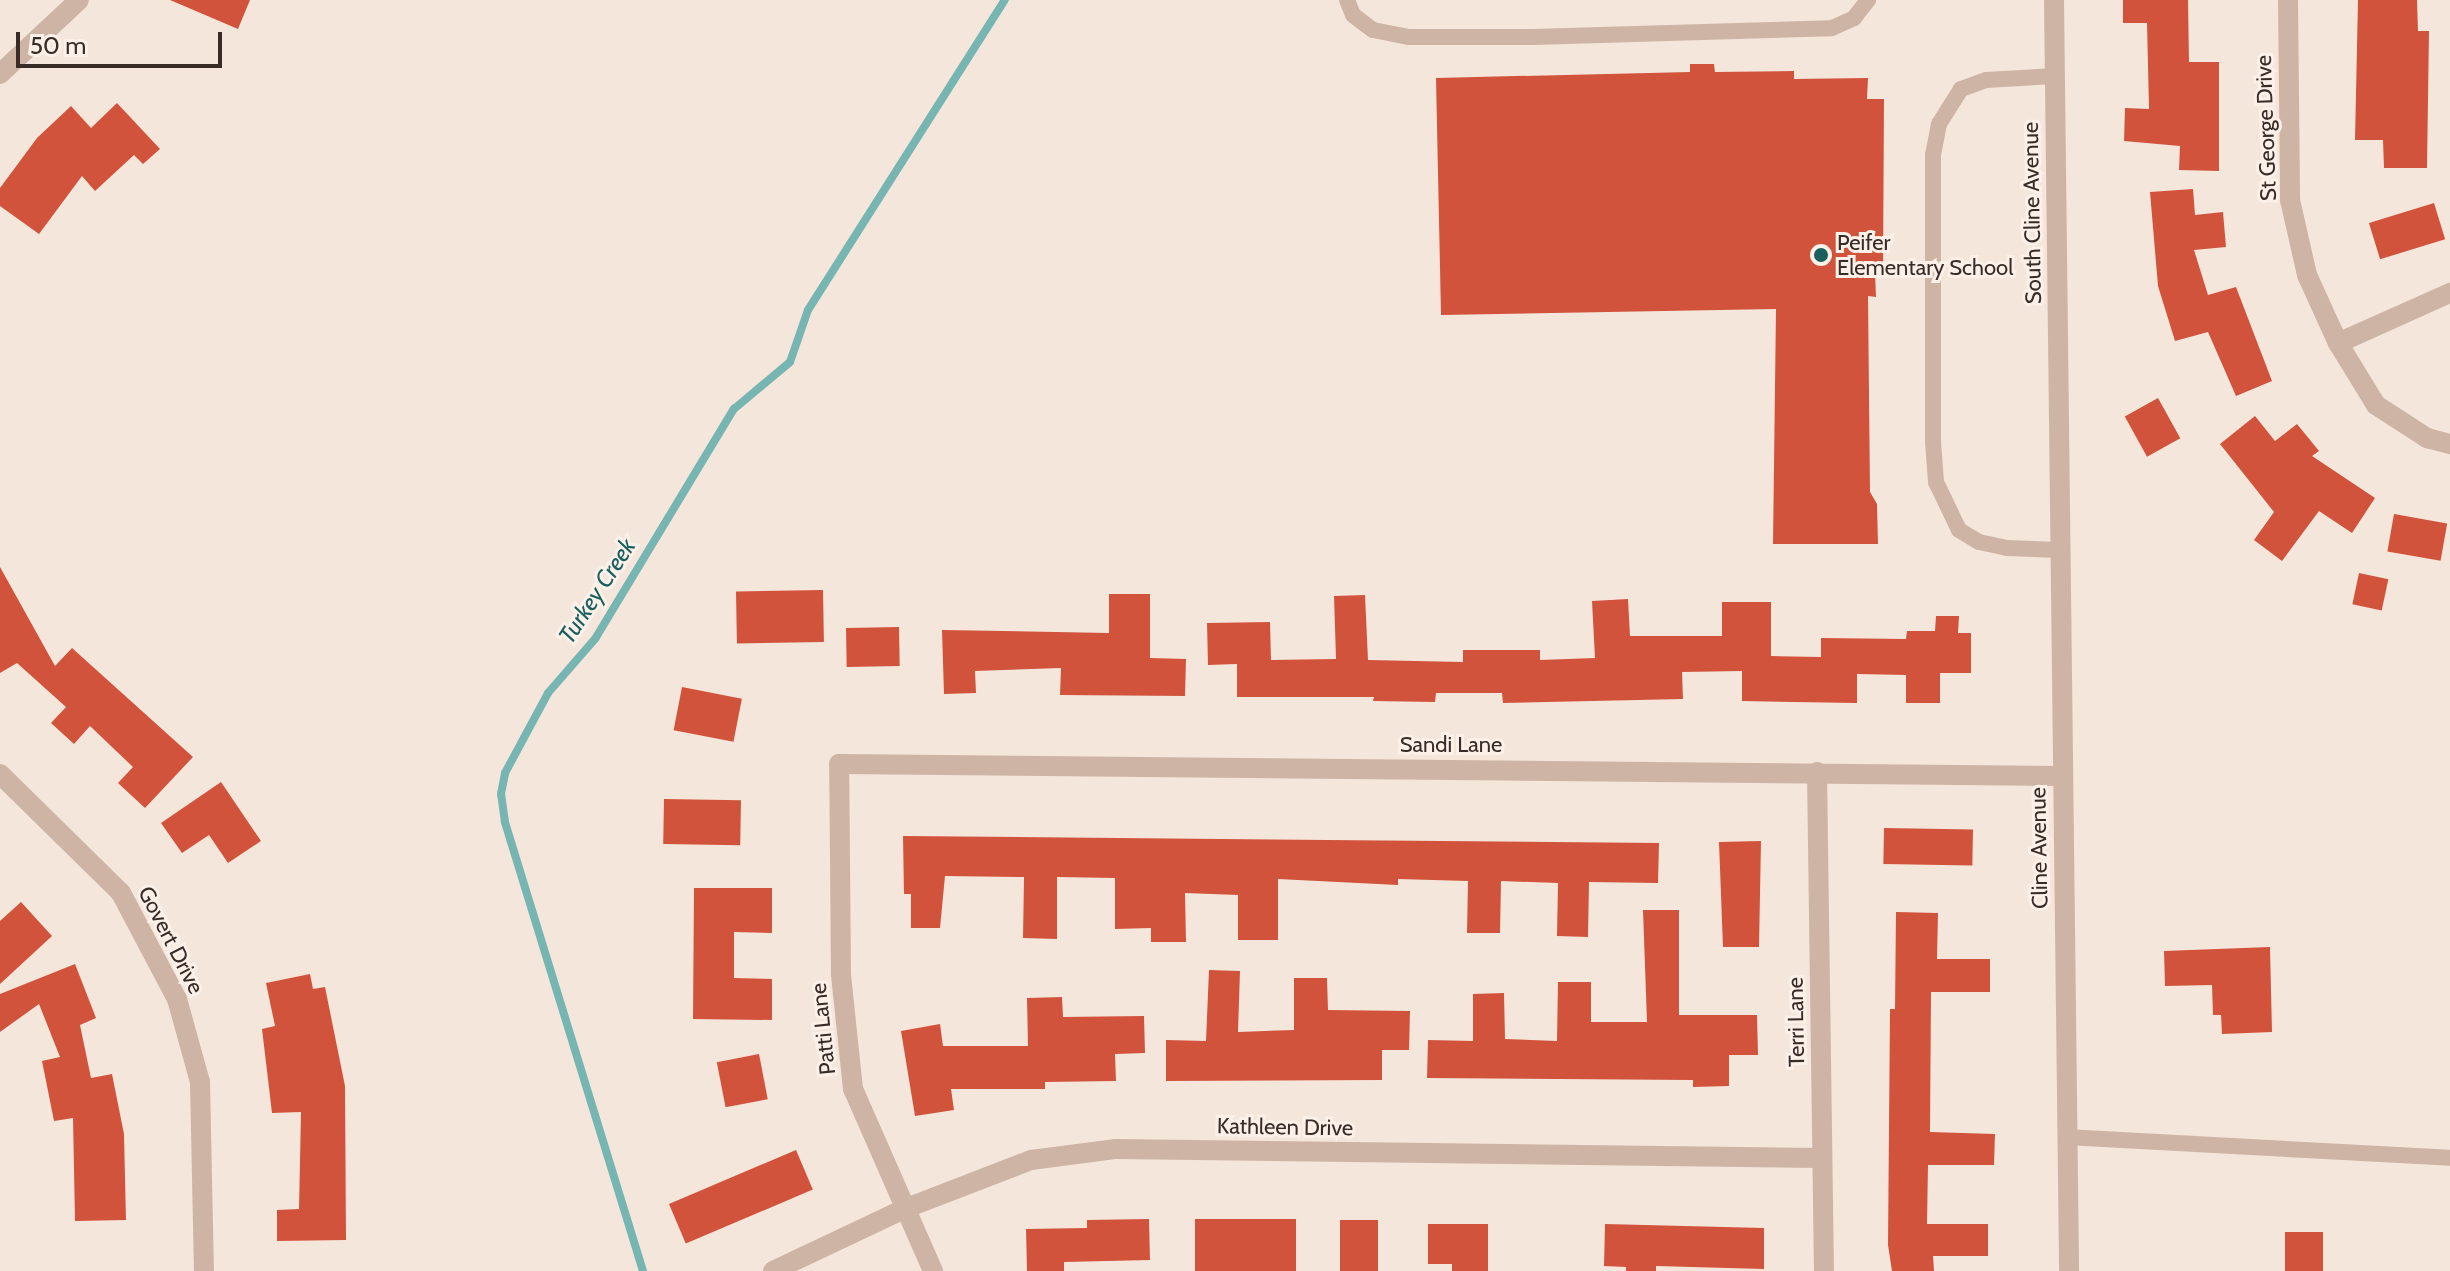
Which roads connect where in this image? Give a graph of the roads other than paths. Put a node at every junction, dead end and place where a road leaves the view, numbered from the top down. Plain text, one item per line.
1 (79, 0) edge
2 (1347, 0) edge
3 (1868, 0) edge
4 (2054, 0) edge
5 (2288, 0) edge
6 (0, 74) edge
7 (2055, 76) junction
8 (2450, 293) edge
9 (2338, 343) junction
10 (2058, 425) joint
11 (2450, 444) edge
12 (2060, 550) junction
13 (839, 764) joint
14 (1817, 772) junction
15 (0, 774) edge
16 (2062, 776) junction
17 (2066, 1137) junction
18 (1821, 1158) junction
19 (2450, 1158) edge
20 (904, 1209) junction
21 (204, 1271) edge
22 (773, 1271) edge
23 (933, 1271) edge
24 (1824, 1271) edge
25 (2069, 1271) edge

1 - 6 street
2 - 3 lane
4 - 7 street, South Cline Avenue
5 - 9 street, St George Drive
7 - 10 street, South Cline Avenue
7 - 12 lane
8 - 9 street
9 - 11 street, St George Drive
10 - 12 street, Cline Avenue
12 - 16 street, Cline Avenue
13 - 14 street, Sandi Lane
13 - 20 street, Patti Lane
14 - 16 street, Sandi Lane
14 - 18 street, Terri Lane
15 - 21 street, Govert Drive
16 - 17 street, Cline Avenue
17 - 19 lane
17 - 25 street, Cline Avenue
18 - 20 street, Kathleen Drive
18 - 24 street, Terri Lane
20 - 22 street, Kathleen Drive
20 - 23 street, Patti Lane

